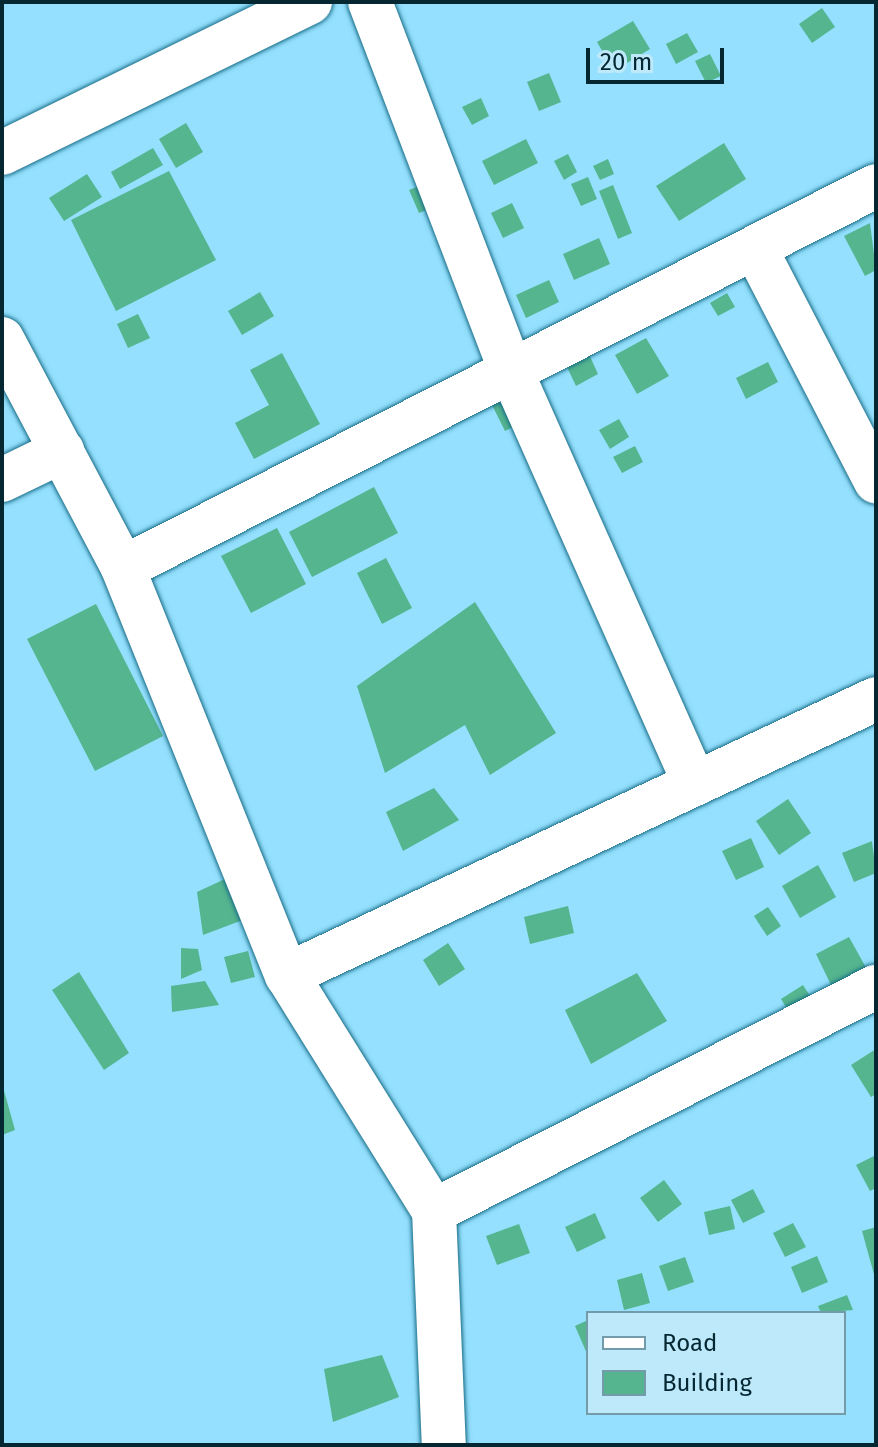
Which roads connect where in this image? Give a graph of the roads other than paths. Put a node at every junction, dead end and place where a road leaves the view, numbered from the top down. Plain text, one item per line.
1 (310, 2) edge
2 (370, 2) edge
3 (2, 153) edge
4 (876, 186) edge
5 (755, 248) junction
6 (2, 339) edge
7 (511, 371) junction
8 (62, 451) junction
9 (2, 480) edge
10 (876, 481) edge
11 (123, 568) junction
12 (876, 699) edge
13 (695, 784) junction
14 (287, 975) junction
15 (876, 987) edge
16 (434, 1211) junction
17 (444, 1445) edge

1 - 3 street
2 - 7 street
4 - 5 street
5 - 7 street
5 - 10 street
6 - 8 street
7 - 11 street
7 - 13 street
8 - 9 street
8 - 11 street
11 - 14 street
12 - 13 street
13 - 14 street
14 - 16 street
15 - 16 street
16 - 17 street

